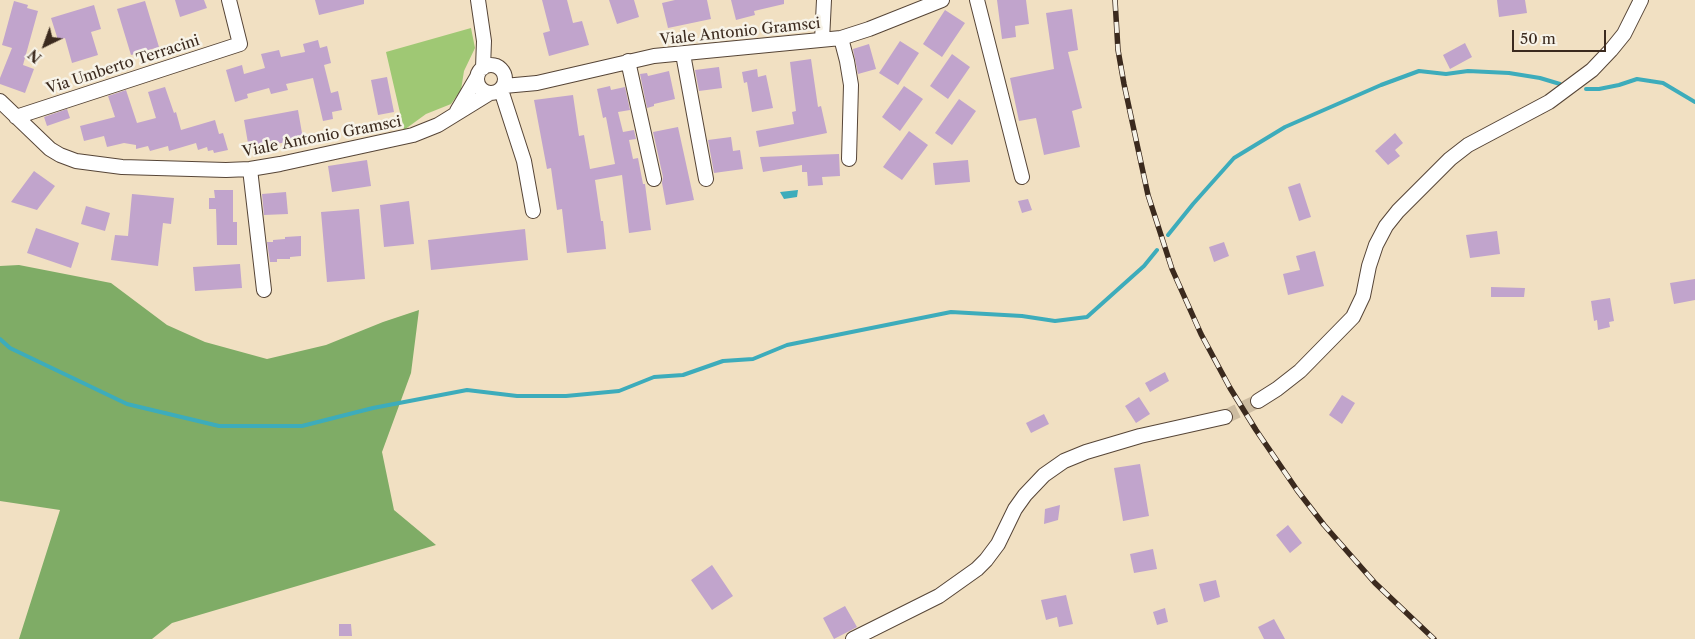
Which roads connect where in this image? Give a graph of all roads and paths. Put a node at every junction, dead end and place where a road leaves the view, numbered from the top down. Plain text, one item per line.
1 (229, 0) edge
2 (478, 0) edge
3 (824, 0) edge
4 (942, 0) edge
5 (977, 0) edge
6 (1641, 0) edge
7 (841, 38) junction
8 (822, 40) junction
9 (683, 54) junction
10 (628, 61) junction
11 (494, 81) junction
12 (0, 101) edge
13 (457, 112) junction
14 (16, 117) junction
15 (849, 158) dead end
16 (250, 169) junction
17 (1022, 177) dead end
18 (706, 178) dead end
19 (654, 179) dead end
20 (533, 211) dead end
21 (264, 290) dead end
22 (1258, 401) tunnel mouth
23 (1225, 417) tunnel mouth
24 (853, 639) edge

1 - 14 street, Via Umberto Terracini
2 - 11 street
3 - 8 street
4 - 7 street, Viale Antonio Gramsci
5 - 17 street
6 - 22 street
7 - 8 street, Viale Antonio Gramsci
7 - 15 street
8 - 9 street, Viale Antonio Gramsci
9 - 10 street, Viale Antonio Gramsci
9 - 18 street
10 - 11 street, Viale Antonio Gramsci
10 - 19 street
11 - 13 street, Viale Antonio Gramsci
11 - 13 street, Viale Antonio Gramsci
11 - 20 street
12 - 14 street, Viale Antonio Gramsci
13 - 16 street, Viale Antonio Gramsci
14 - 16 street, Viale Antonio Gramsci
16 - 21 street
23 - 24 street

